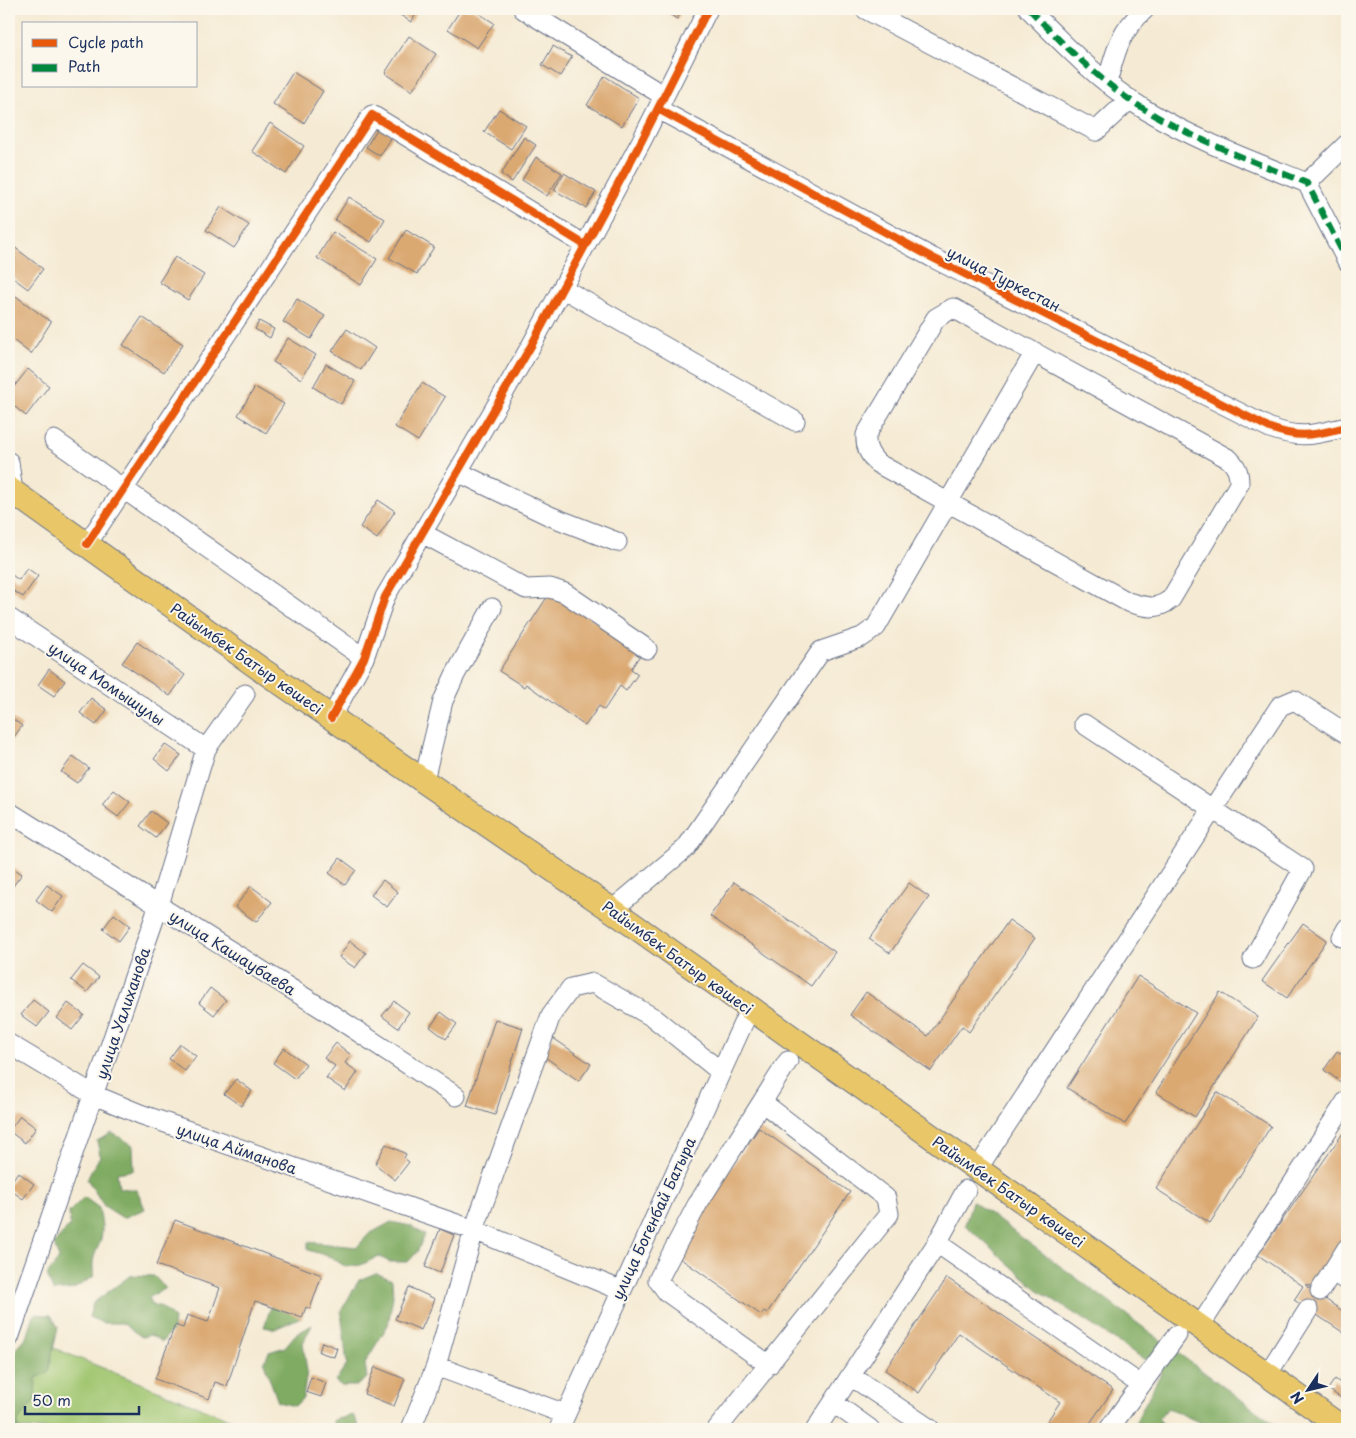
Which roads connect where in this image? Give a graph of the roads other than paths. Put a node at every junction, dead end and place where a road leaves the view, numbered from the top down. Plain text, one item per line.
1 (523, 9) edge
2 (708, 9) edge
3 (865, 9) edge
4 (1029, 9) edge
5 (1145, 9) edge
6 (1107, 83) junction
7 (1130, 99) junction
8 (661, 102) junction
9 (1347, 144) edge
10 (1307, 184) junction
11 (585, 245) junction
12 (1347, 261) edge
13 (562, 288) junction
14 (1035, 352) junction
15 (795, 421) dead end
16 (1347, 427) edge
17 (54, 440) dead end
18 (9, 462) edge
19 (458, 472) junction
20 (124, 487) junction
21 (11, 491) edge
22 (948, 500) junction
23 (422, 533) junction
24 (617, 542) dead end
25 (87, 544) junction
26 (492, 608) dead end
27 (9, 618) edge
28 (647, 649) dead end
29 (364, 658) junction
30 (245, 694) dead end
31 (331, 718) junction
32 (1084, 724) dead end
33 (1347, 734) edge
34 (206, 749) junction
35 (424, 780) junction
36 (1211, 810) junction
37 (9, 812) edge
38 (159, 905) junction
39 (612, 910) junction
40 (1253, 959) dead end
41 (750, 1008) junction
42 (9, 1044) edge
43 (788, 1061) dead end
44 (721, 1072) junction
45 (94, 1096) junction
46 (456, 1096) dead end
47 (1347, 1100) edge
48 (762, 1102) junction
49 (978, 1168) junction
50 (966, 1190) dead end
51 (474, 1230) junction
52 (937, 1243) junction
53 (1347, 1248) edge
54 (1340, 1276) edge
55 (620, 1290) junction
56 (1320, 1291) dead end
57 (16, 1296) edge
58 (1308, 1310) dead end
59 (1200, 1326) junction
60 (1177, 1335) dead end
61 (9, 1338) edge
62 (769, 1364) junction
63 (436, 1366) junction
64 (1267, 1374) junction
65 (851, 1376) junction
66 (1141, 1386) junction
67 (834, 1403) junction
68 (562, 1422) edge
69 (412, 1429) edge
70 (718, 1429) edge
71 (816, 1429) edge
72 (870, 1429) edge
73 (930, 1429) edge
74 (1109, 1429) edge
75 (1344, 1429) edge

1 - 8 street, улица Туркестан
2 - 8 street
3 - 7 street
4 - 6 street
5 - 6 street
6 - 7 street
7 - 10 street
8 - 11 street
8 - 16 street, улица Туркестан
9 - 10 street
10 - 12 street
11 - 13 street
11 - 20 street
13 - 15 street
13 - 19 street
14 - 22 street
14 - 22 street
14 - 22 street
17 - 20 street
18 - 21 street
19 - 23 street
19 - 24 street
20 - 25 street
20 - 29 street
21 - 25 main road, Райымбек Батыр көшесі
22 - 39 street
23 - 28 street
23 - 29 street
25 - 31 main road, Райымбек Батыр көшесі
26 - 35 street
27 - 34 street, улица Момышулы
29 - 31 street
30 - 34 street, улица Уалиханова
31 - 35 main road, Райымбек Батыр көшесі
32 - 36 street
33 - 36 street
34 - 38 street, улица Уалиханова
35 - 39 main road, Райымбек Батыр көшесі
36 - 40 street
36 - 49 street
37 - 38 street, улица Кашаубаева
38 - 45 street, улица Уалиханова
38 - 46 street, улица Кашаубаева
39 - 41 main road, Райымбек Батыр көшесі
41 - 44 street, улица Богенбай Батыра
41 - 49 main road, Райымбек Батыр көшесі
42 - 45 street, улица Айманова
43 - 48 street
44 - 51 street
44 - 55 street, улица Богенбай Батыра
45 - 51 street, улица Айманова
45 - 57 street, улица Уалиханова
47 - 59 street
48 - 62 street
48 - 62 street
49 - 59 main road, Райымбек Батыр көшесі
50 - 52 street
51 - 55 street, улица Айманова
51 - 63 street
52 - 65 street
52 - 66 street
53 - 54 street
54 - 56 street
55 - 68 street, улица Богенбай Батыра
57 - 61 street, улица Уалиханова
58 - 64 street
59 - 64 main road, Райымбек Батыр көшесі
60 - 66 street
62 - 70 street
63 - 68 street
63 - 69 street
64 - 75 main road, Райымбек Батыр көшесі
65 - 67 street
65 - 73 street
66 - 74 street
67 - 71 street
67 - 72 street

